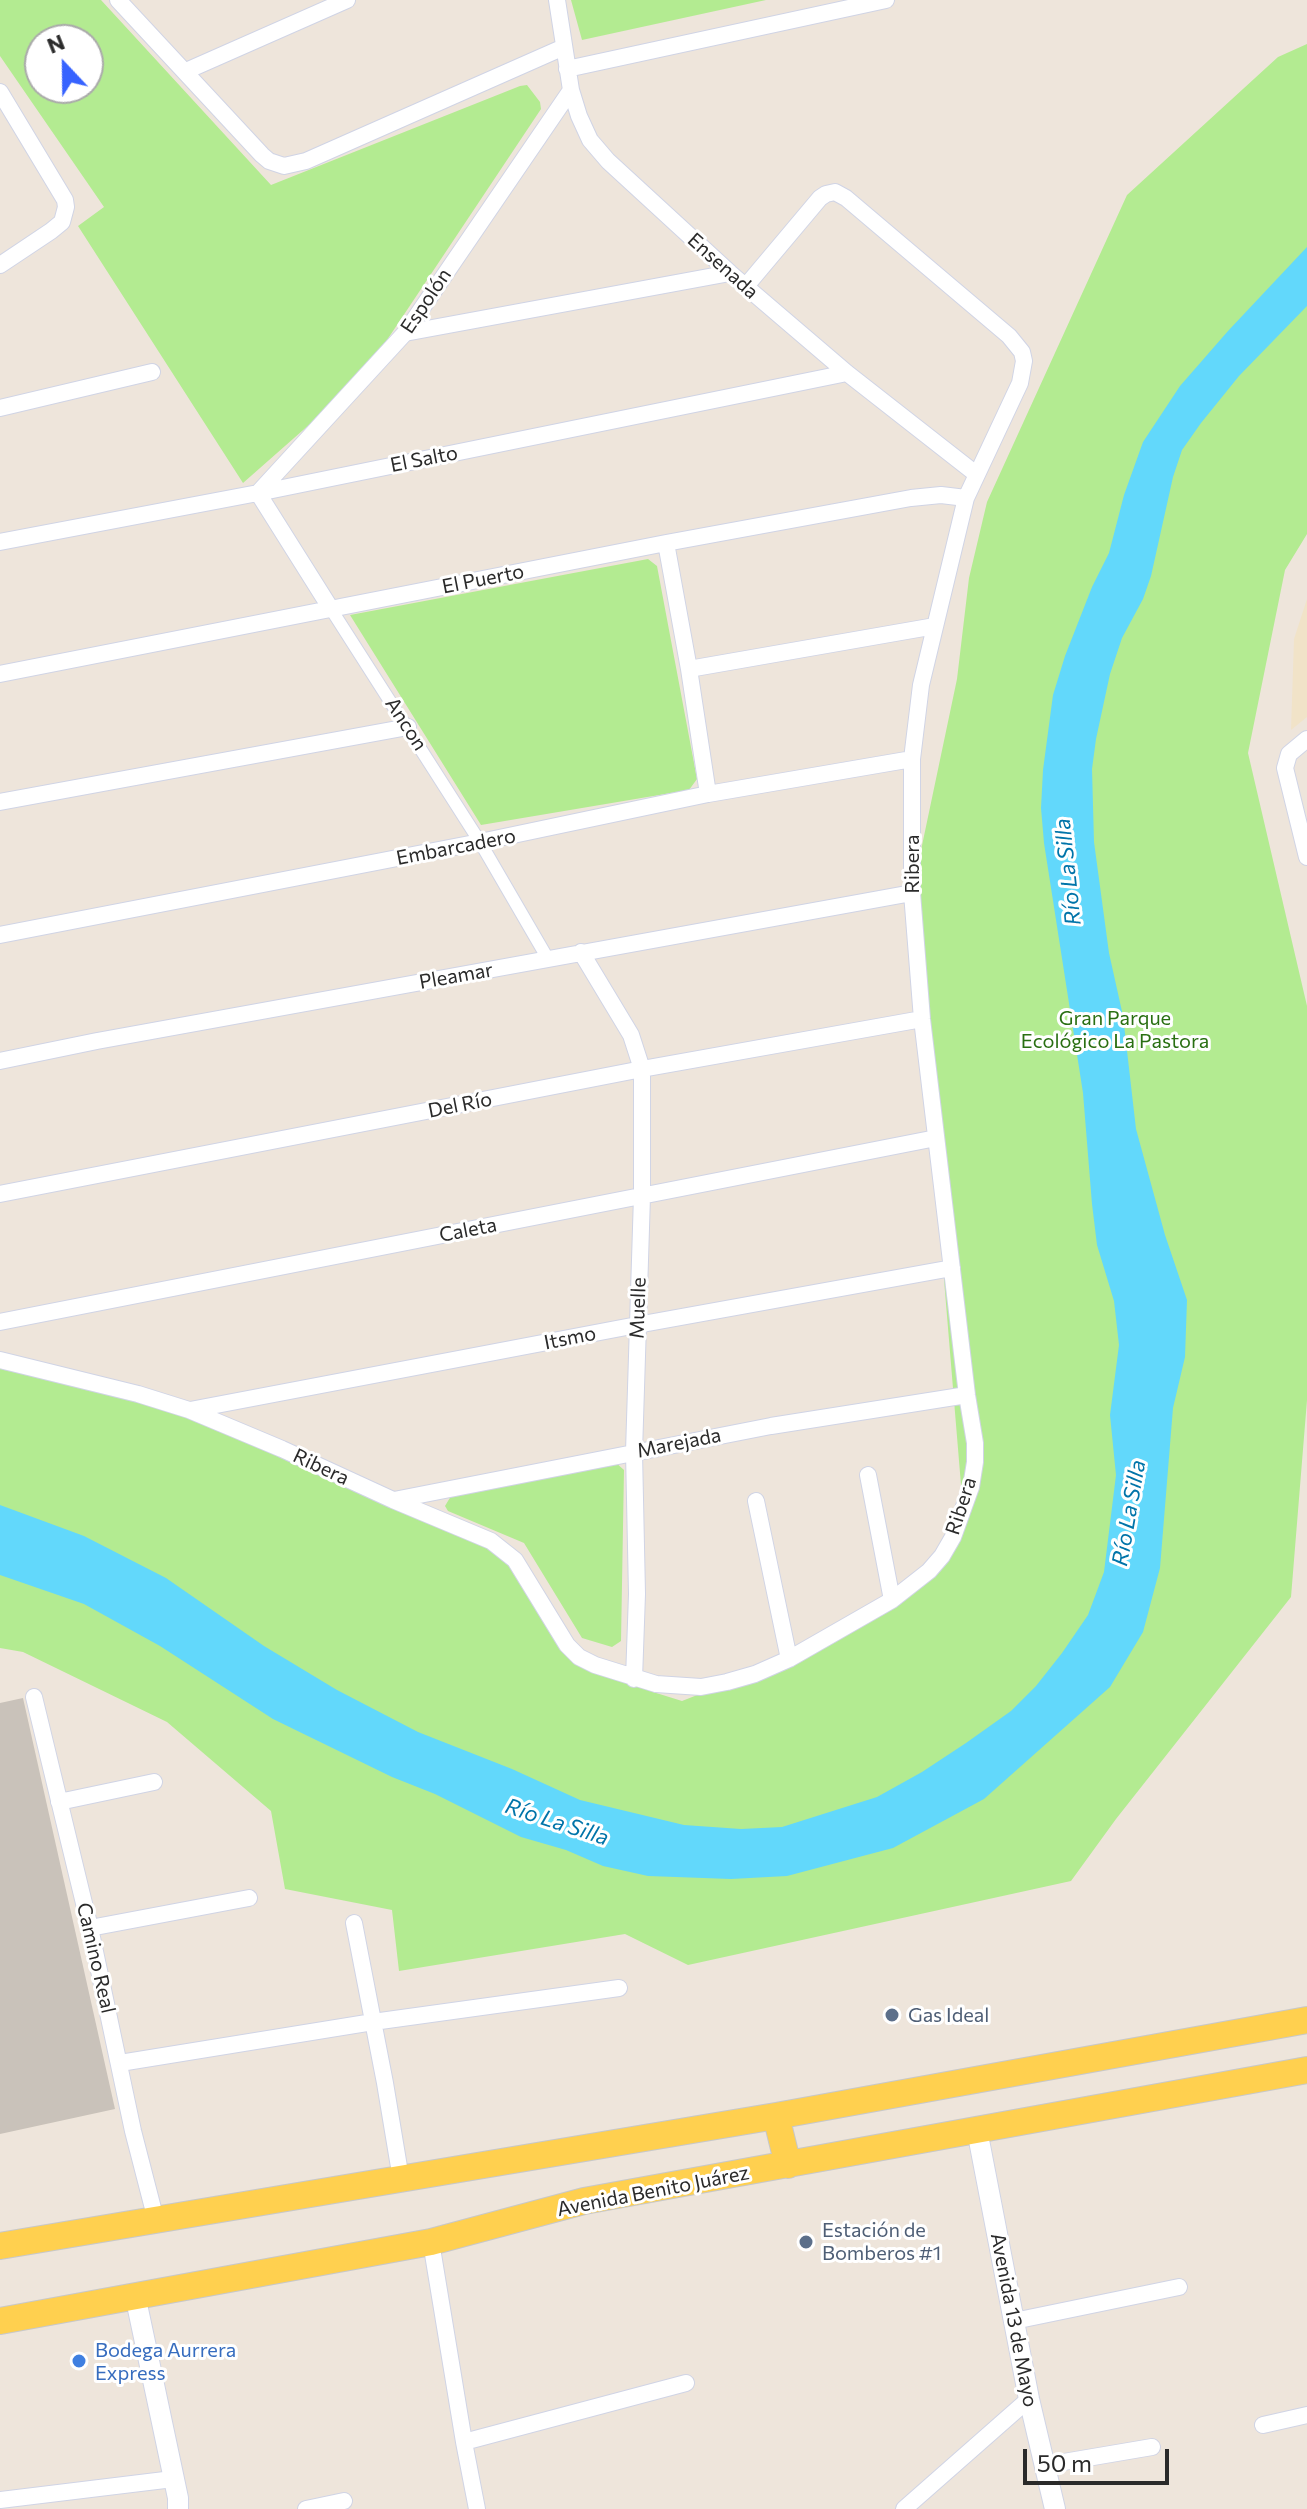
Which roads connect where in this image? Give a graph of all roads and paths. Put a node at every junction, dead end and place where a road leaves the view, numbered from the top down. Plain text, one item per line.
1 (118, 0) edge
2 (347, 0) edge
3 (557, 0) edge
4 (886, 0) edge
5 (564, 47) junction
6 (567, 69) junction
7 (186, 71) junction
8 (571, 90) junction
9 (0, 92) edge
10 (5, 114) edge
11 (0, 265) edge
12 (730, 273) junction
13 (746, 286) junction
14 (405, 333) junction
15 (152, 372) dead end
16 (847, 373) junction
17 (0, 408) edge
18 (976, 474) junction
19 (258, 493) junction
20 (966, 498) junction
21 (0, 542) edge
22 (666, 543) junction
23 (331, 609) junction
24 (935, 626) junction
25 (689, 669) junction
26 (0, 674) edge
27 (408, 727) junction
28 (1307, 739) edge
29 (912, 759) junction
30 (708, 794) junction
31 (0, 802) edge
32 (480, 842) junction
33 (1306, 853) edge
34 (912, 893) junction
35 (0, 935) edge
36 (581, 952) junction
37 (548, 959) junction
38 (922, 1019) junction
39 (0, 1061) edge
40 (642, 1069) junction
41 (936, 1138) junction
42 (0, 1194) edge
43 (642, 1196) junction
44 (952, 1268) junction
45 (0, 1322) edge
46 (637, 1325) junction
47 (0, 1360) edge
48 (967, 1395) junction
49 (189, 1410) junction
50 (634, 1452) junction
51 (868, 1475) dead end
52 (393, 1500) junction
53 (756, 1501) dead end
54 (892, 1600) junction
55 (789, 1659) junction
56 (634, 1679) junction
57 (34, 1697) dead end
58 (154, 1782) dead end
59 (59, 1802) junction
60 (249, 1898) dead end
61 (354, 1923) dead end
62 (90, 1928) junction
63 (619, 1988) dead end
64 (1307, 2020) edge
65 (373, 2022) junction
66 (120, 2063) junction
67 (1307, 2070) edge
68 (776, 2116) junction
69 (977, 2130) junction
70 (788, 2165) junction
71 (401, 2179) junction
72 (156, 2220) junction
73 (431, 2242) junction
74 (0, 2246) edge
75 (1179, 2287) dead end
76 (135, 2295) junction
77 (0, 2321) edge
78 (1014, 2321) junction
79 (686, 2383) dead end
80 (1029, 2399) junction
81 (1307, 2415) edge
82 (1263, 2425) dead end
83 (464, 2442) junction
84 (1152, 2447) dead end
85 (1046, 2465) junction
86 (179, 2499) edge
87 (0, 2500) edge
88 (344, 2501) dead end
89 (306, 2509) edge
90 (477, 2509) edge
91 (904, 2509) edge
92 (1055, 2509) edge

1 - 7 street
2 - 7 street
3 - 5 street, Ensenada
4 - 6 street
5 - 6 street, Ensenada
5 - 7 street
6 - 8 street, Ensenada
8 - 12 street, Ensenada
8 - 14 street, Espolón
9 - 10 street
10 - 11 street
12 - 13 street, Ensenada
12 - 14 street
13 - 16 street, Ensenada
13 - 18 street, Ribera
14 - 19 street, Espolón
15 - 17 street
16 - 18 street, Ensenada
16 - 19 street, El Salto
18 - 20 street, Ribera
19 - 21 street, El Salto
19 - 23 street, Ancon
20 - 22 street, El Puerto
20 - 24 street, Ribera
22 - 23 street, El Puerto
22 - 25 street
23 - 26 street, El Puerto
23 - 27 street, Ancon
24 - 25 street
24 - 29 street, Ribera
25 - 30 street
27 - 31 street
27 - 32 street, Ancon
28 - 33 street
29 - 30 street, Embarcadero
29 - 34 street, Ribera
30 - 32 street, Embarcadero
32 - 35 street, Embarcadero
32 - 37 street, Ancon
34 - 36 street, Pleamar
34 - 38 street, Ribera
36 - 37 street, Pleamar
36 - 40 street, Muelle
37 - 39 street, Pleamar
38 - 40 street, Del Río
38 - 41 street, Ribera
40 - 42 street, Del Río
40 - 43 street, Muelle
41 - 43 street, Caleta
41 - 44 street, Ribera
43 - 45 street, Caleta
43 - 46 street, Muelle
44 - 46 street, Itsmo
44 - 48 street, Ribera
46 - 49 street, Itsmo
46 - 50 street, Muelle
47 - 49 street, Ribera
48 - 50 street, Marejada
48 - 54 street, Ribera
49 - 52 street, Ribera
50 - 52 street, Marejada
50 - 56 street, Muelle
51 - 54 street
52 - 56 street, Ribera
53 - 55 street
54 - 55 street, Ribera
55 - 56 street, Ribera
57 - 59 street, Camino Real
58 - 59 street
59 - 62 street, Camino Real
60 - 62 street
61 - 65 street
62 - 66 street, Camino Real
63 - 65 street
64 - 68 main road
65 - 66 street
65 - 71 street
66 - 72 street, Camino Real
67 - 69 main road, Avenida Benito Juárez
68 - 70 main road
68 - 71 main road
69 - 70 main road, Avenida Benito Juárez
69 - 78 street, Avenida 13 de Mayo
70 - 73 main road, Avenida Benito Juárez
71 - 72 main road
72 - 74 main road
73 - 76 main road, Avenida Benito Juárez
73 - 83 street
75 - 78 street
76 - 77 main road, Avenida Benito Juárez
76 - 86 street
78 - 80 street, Avenida 13 de Mayo
79 - 83 street
80 - 85 street, Avenida 13 de Mayo
80 - 91 street
81 - 82 street
83 - 90 street
84 - 85 street
85 - 92 street, Avenida 13 de Mayo
86 - 87 street
88 - 89 street

